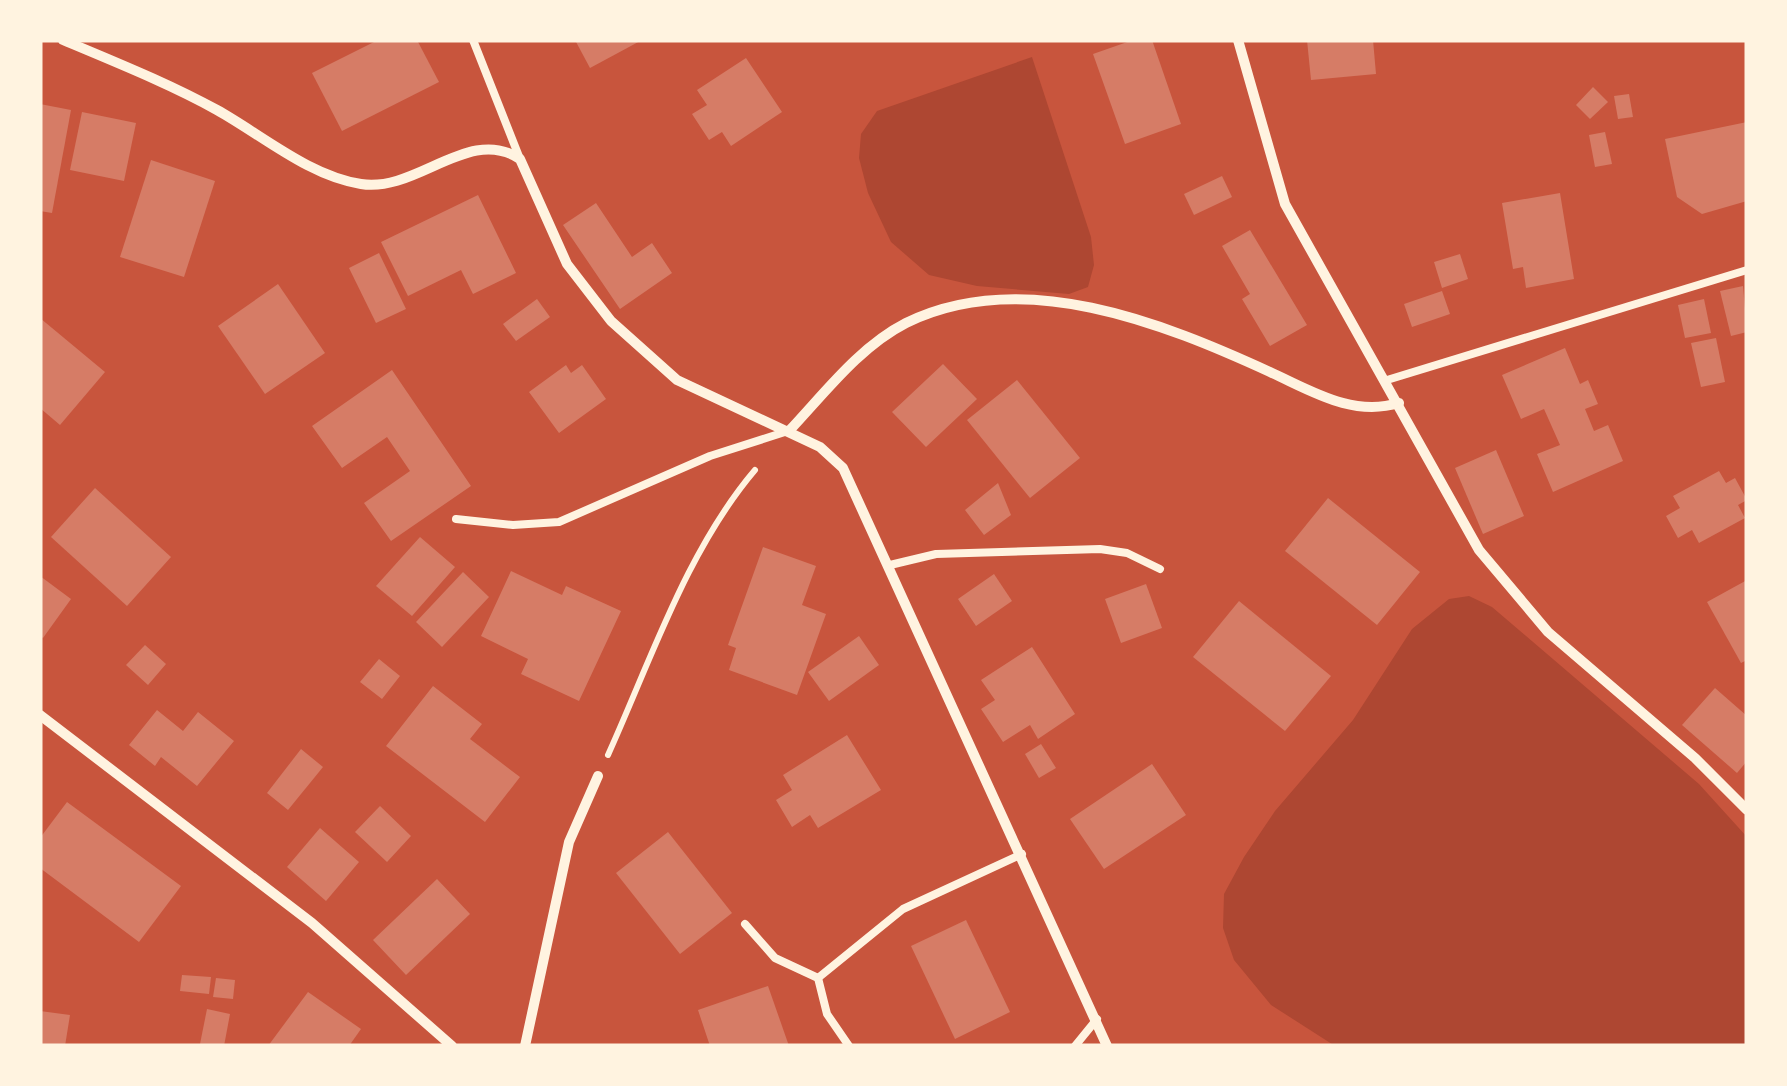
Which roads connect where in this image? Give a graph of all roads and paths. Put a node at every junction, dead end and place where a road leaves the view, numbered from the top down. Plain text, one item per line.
1 (63, 40) edge
2 (473, 40) edge
3 (1238, 40) edge
4 (520, 159) junction
5 (1747, 270) edge
6 (1387, 380) junction
7 (1399, 403) junction
8 (789, 431) junction
9 (456, 519) dead end
10 (890, 565) junction
11 (1160, 570) dead end
12 (40, 715) edge
13 (598, 776) joint
14 (1747, 810) edge
15 (1022, 854) junction
16 (745, 924) dead end
17 (818, 978) junction
18 (1097, 1019) junction
19 (452, 1046) edge
20 (525, 1046) edge
21 (849, 1046) edge
22 (1075, 1046) edge
23 (1108, 1046) edge

1 - 4 street
2 - 4 lane
3 - 6 street
4 - 8 street
5 - 6 lane
6 - 7 street
7 - 8 street
7 - 14 street
8 - 9 lane
8 - 10 street
8 - 13 path
10 - 11 lane
10 - 15 street
12 - 19 street
13 - 20 street
15 - 17 lane
15 - 18 street
16 - 17 lane
17 - 21 lane
18 - 22 lane
18 - 23 street

